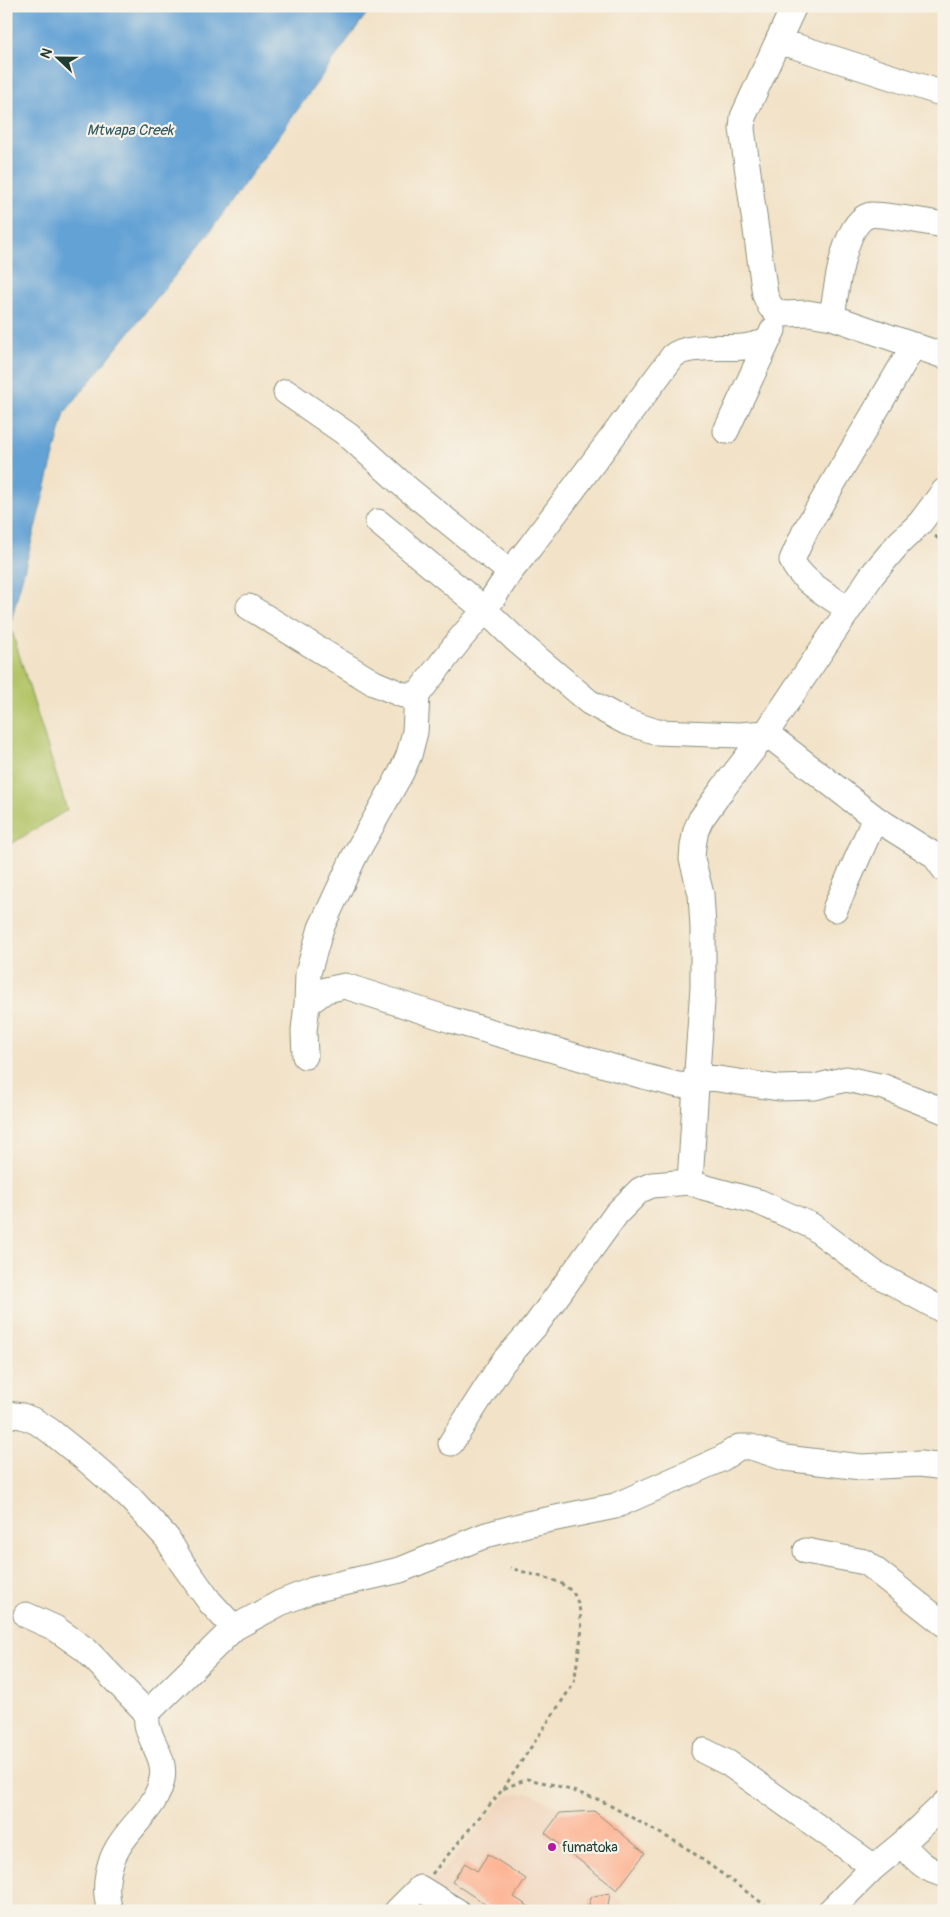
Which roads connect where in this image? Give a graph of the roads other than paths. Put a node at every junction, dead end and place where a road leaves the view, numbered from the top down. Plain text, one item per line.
1 (794, 6) edge
2 (779, 41) junction
3 (944, 94) edge
4 (944, 225) edge
5 (784, 314) junction
6 (832, 317) junction
7 (766, 342) junction
8 (914, 345) junction
9 (944, 356) edge
10 (286, 392) dead end
11 (726, 431) dead end
12 (944, 491) edge
13 (378, 522) dead end
14 (510, 572) junction
15 (249, 607) dead end
16 (848, 609) junction
17 (486, 610) junction
18 (417, 695) junction
19 (766, 734) junction
20 (875, 818) junction
21 (944, 869) edge
22 (835, 909) dead end
23 (307, 1004) junction
24 (304, 1056) dead end
25 (697, 1081) junction
26 (944, 1111) edge
27 (690, 1182) junction
28 (944, 1311) edge
29 (6, 1414) edge
30 (451, 1443) dead end
31 (944, 1467) edge
32 (806, 1551) dead end
33 (26, 1615) dead end
34 (944, 1624) edge
35 (234, 1628) junction
36 (147, 1713) junction
37 (704, 1751) dead end
38 (944, 1804) edge
39 (902, 1844) junction
40 (874, 1867) junction
41 (944, 1874) edge
42 (110, 1911) edge
43 (397, 1911) edge
44 (457, 1911) edge
45 (830, 1911) edge

1 - 2 street
2 - 3 street
2 - 5 street
4 - 6 street
5 - 6 street
5 - 7 street
6 - 8 street
7 - 11 street
7 - 14 street
8 - 9 street
8 - 16 street
10 - 14 street
12 - 16 street
13 - 17 street
14 - 17 street
15 - 18 street
16 - 19 street
17 - 18 street
17 - 19 street
18 - 23 street
19 - 20 street
19 - 25 street
20 - 21 street
20 - 22 street
23 - 24 street
23 - 25 street
25 - 26 street
25 - 27 street
27 - 28 street
27 - 30 street
29 - 35 street
31 - 35 street
32 - 34 street
33 - 36 street
35 - 36 street
36 - 42 street
37 - 40 street
38 - 39 street
39 - 40 street
39 - 41 street
40 - 45 street
43 - 44 street

